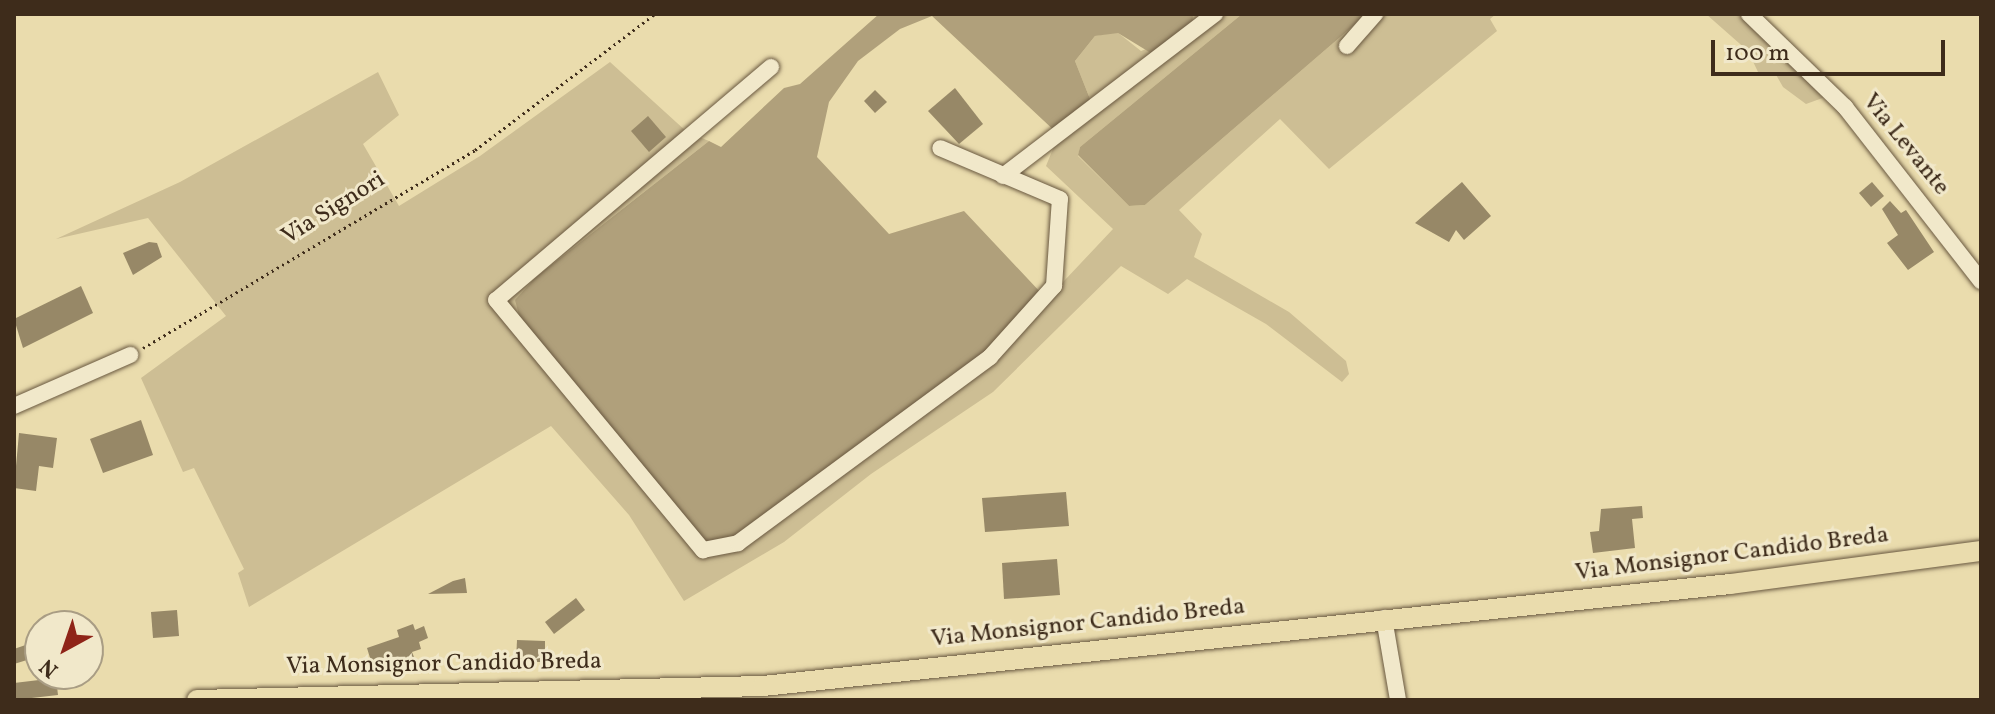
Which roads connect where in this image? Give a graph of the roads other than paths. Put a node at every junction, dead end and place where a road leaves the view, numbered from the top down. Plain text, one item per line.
1 (1215, 14) edge
2 (1375, 14) edge
3 (1749, 14) edge
4 (1347, 46) dead end
5 (771, 67) dead end
6 (940, 148) dead end
7 (1003, 176) junction
8 (1981, 281) edge
9 (130, 355) road end
10 (14, 406) edge
11 (1981, 551) edge
12 (1384, 618) junction
13 (691, 694) edge
14 (197, 700) edge
15 (1398, 700) edge

1 - 7 street
2 - 4 street
3 - 8 street, Via Levante
5 - 7 street
6 - 7 street
9 - 10 street
11 - 12 main road, Via Monsignor Candido Breda
12 - 13 main road, Via Monsignor Candido Breda
12 - 15 street
13 - 14 main road, Via Monsignor Candido Breda

